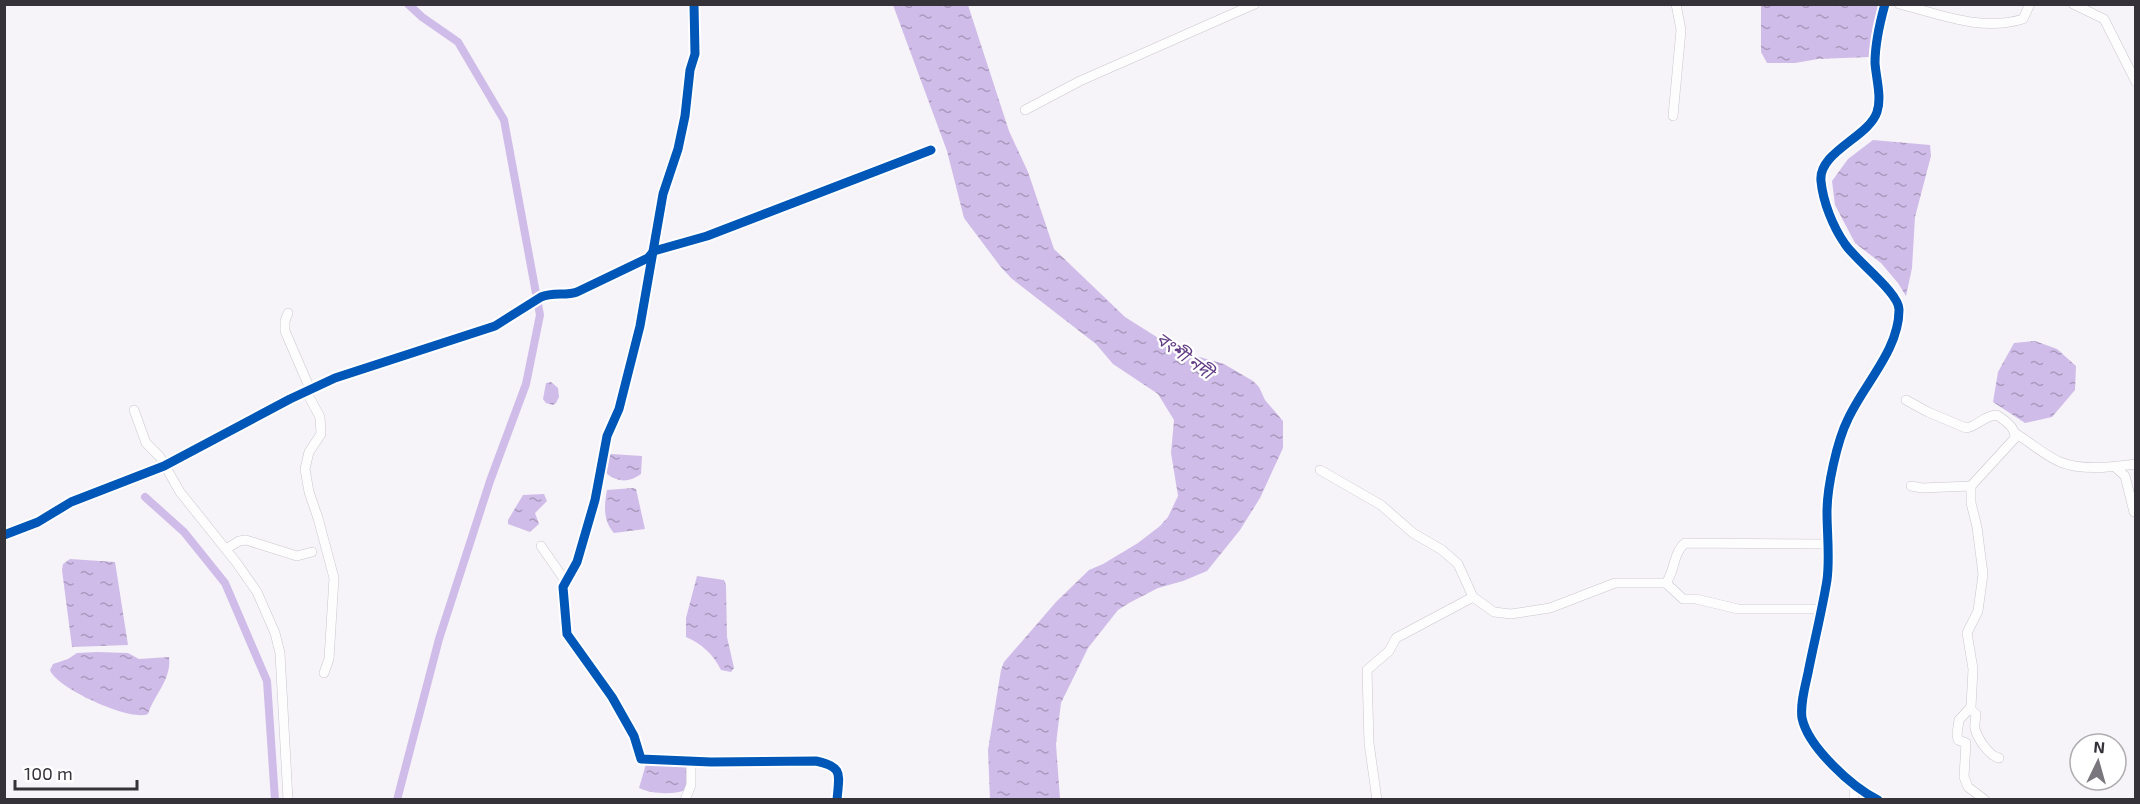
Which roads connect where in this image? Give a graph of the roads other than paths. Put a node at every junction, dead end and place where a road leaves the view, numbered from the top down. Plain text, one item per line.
1 (694, 4) edge
2 (1254, 4) edge
3 (1676, 4) edge
4 (1885, 4) edge
5 (1899, 4) edge
6 (2030, 4) edge
7 (2073, 4) edge
8 (2136, 82) edge
9 (1025, 110) dead end
10 (1673, 116) dead end
11 (931, 150) dead end
12 (654, 250) junction
13 (288, 313) dead end
14 (308, 390) junction
15 (1906, 400) dead end
16 (134, 411) dead end
17 (2015, 434) junction
18 (2136, 464) edge
19 (164, 466) junction
20 (2115, 467) junction
21 (1320, 470) dead end
22 (1911, 486) dead end
23 (1971, 486) junction
24 (2134, 512) dead end
25 (4, 534) edge
26 (1828, 544) junction
27 (541, 546) dead end
28 (226, 549) junction
29 (312, 552) dead end
30 (566, 582) junction
31 (1666, 583) junction
32 (1473, 597) junction
33 (1821, 609) junction
34 (324, 673) dead end
35 (1970, 710) junction
36 (1999, 758) dead end
37 (691, 761) junction
38 (1854, 784) junction
39 (288, 800) edge
40 (685, 800) edge
41 (837, 800) edge
42 (1377, 800) edge
43 (1854, 800) edge
44 (1878, 800) edge
45 (1985, 800) edge

1 - 12 street
2 - 9 street
3 - 10 street
4 - 26 street
5 - 6 street
7 - 8 street
11 - 12 street
12 - 14 street
12 - 30 street
13 - 14 street
14 - 19 street
14 - 34 street
15 - 17 street
16 - 19 street
17 - 20 street
17 - 23 street
18 - 20 street
19 - 25 street
19 - 28 street
20 - 24 street
21 - 32 street
22 - 23 street
23 - 35 street
26 - 31 street
26 - 33 street
27 - 30 street
28 - 29 street
28 - 39 street
30 - 37 street
31 - 32 street
31 - 33 street
32 - 42 street
33 - 38 street
35 - 36 street
35 - 45 street
37 - 40 street
37 - 41 street
38 - 43 street
38 - 44 street

